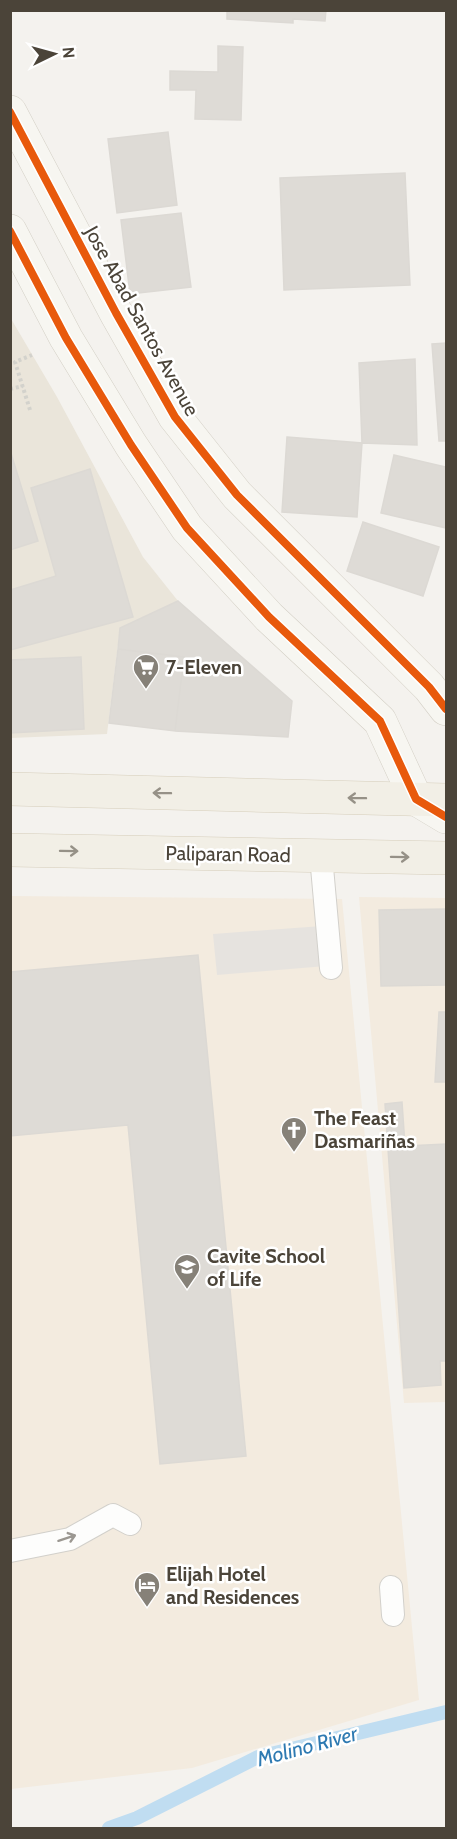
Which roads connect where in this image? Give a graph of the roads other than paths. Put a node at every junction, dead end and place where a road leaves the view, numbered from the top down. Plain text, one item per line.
1 (10, 112) edge
2 (10, 231) edge
3 (447, 709) edge
4 (10, 789) edge
5 (431, 800) edge
6 (447, 817) edge
7 (10, 850) edge
8 (321, 856) junction
9 (447, 858) edge
10 (331, 968) dead end
11 (130, 1524) dead end
12 (10, 1551) edge
13 (391, 1587) dead end
14 (393, 1615) dead end

1 - 3 main road, Jose Abad Santos Avenue
2 - 5 main road
5 -> 4 main road
5 - 6 main road
7 -> 8 main road, Paliparan Road
8 -> 9 main road, Paliparan Road
8 - 10 lane
12 -> 11 lane
13 - 14 lane

